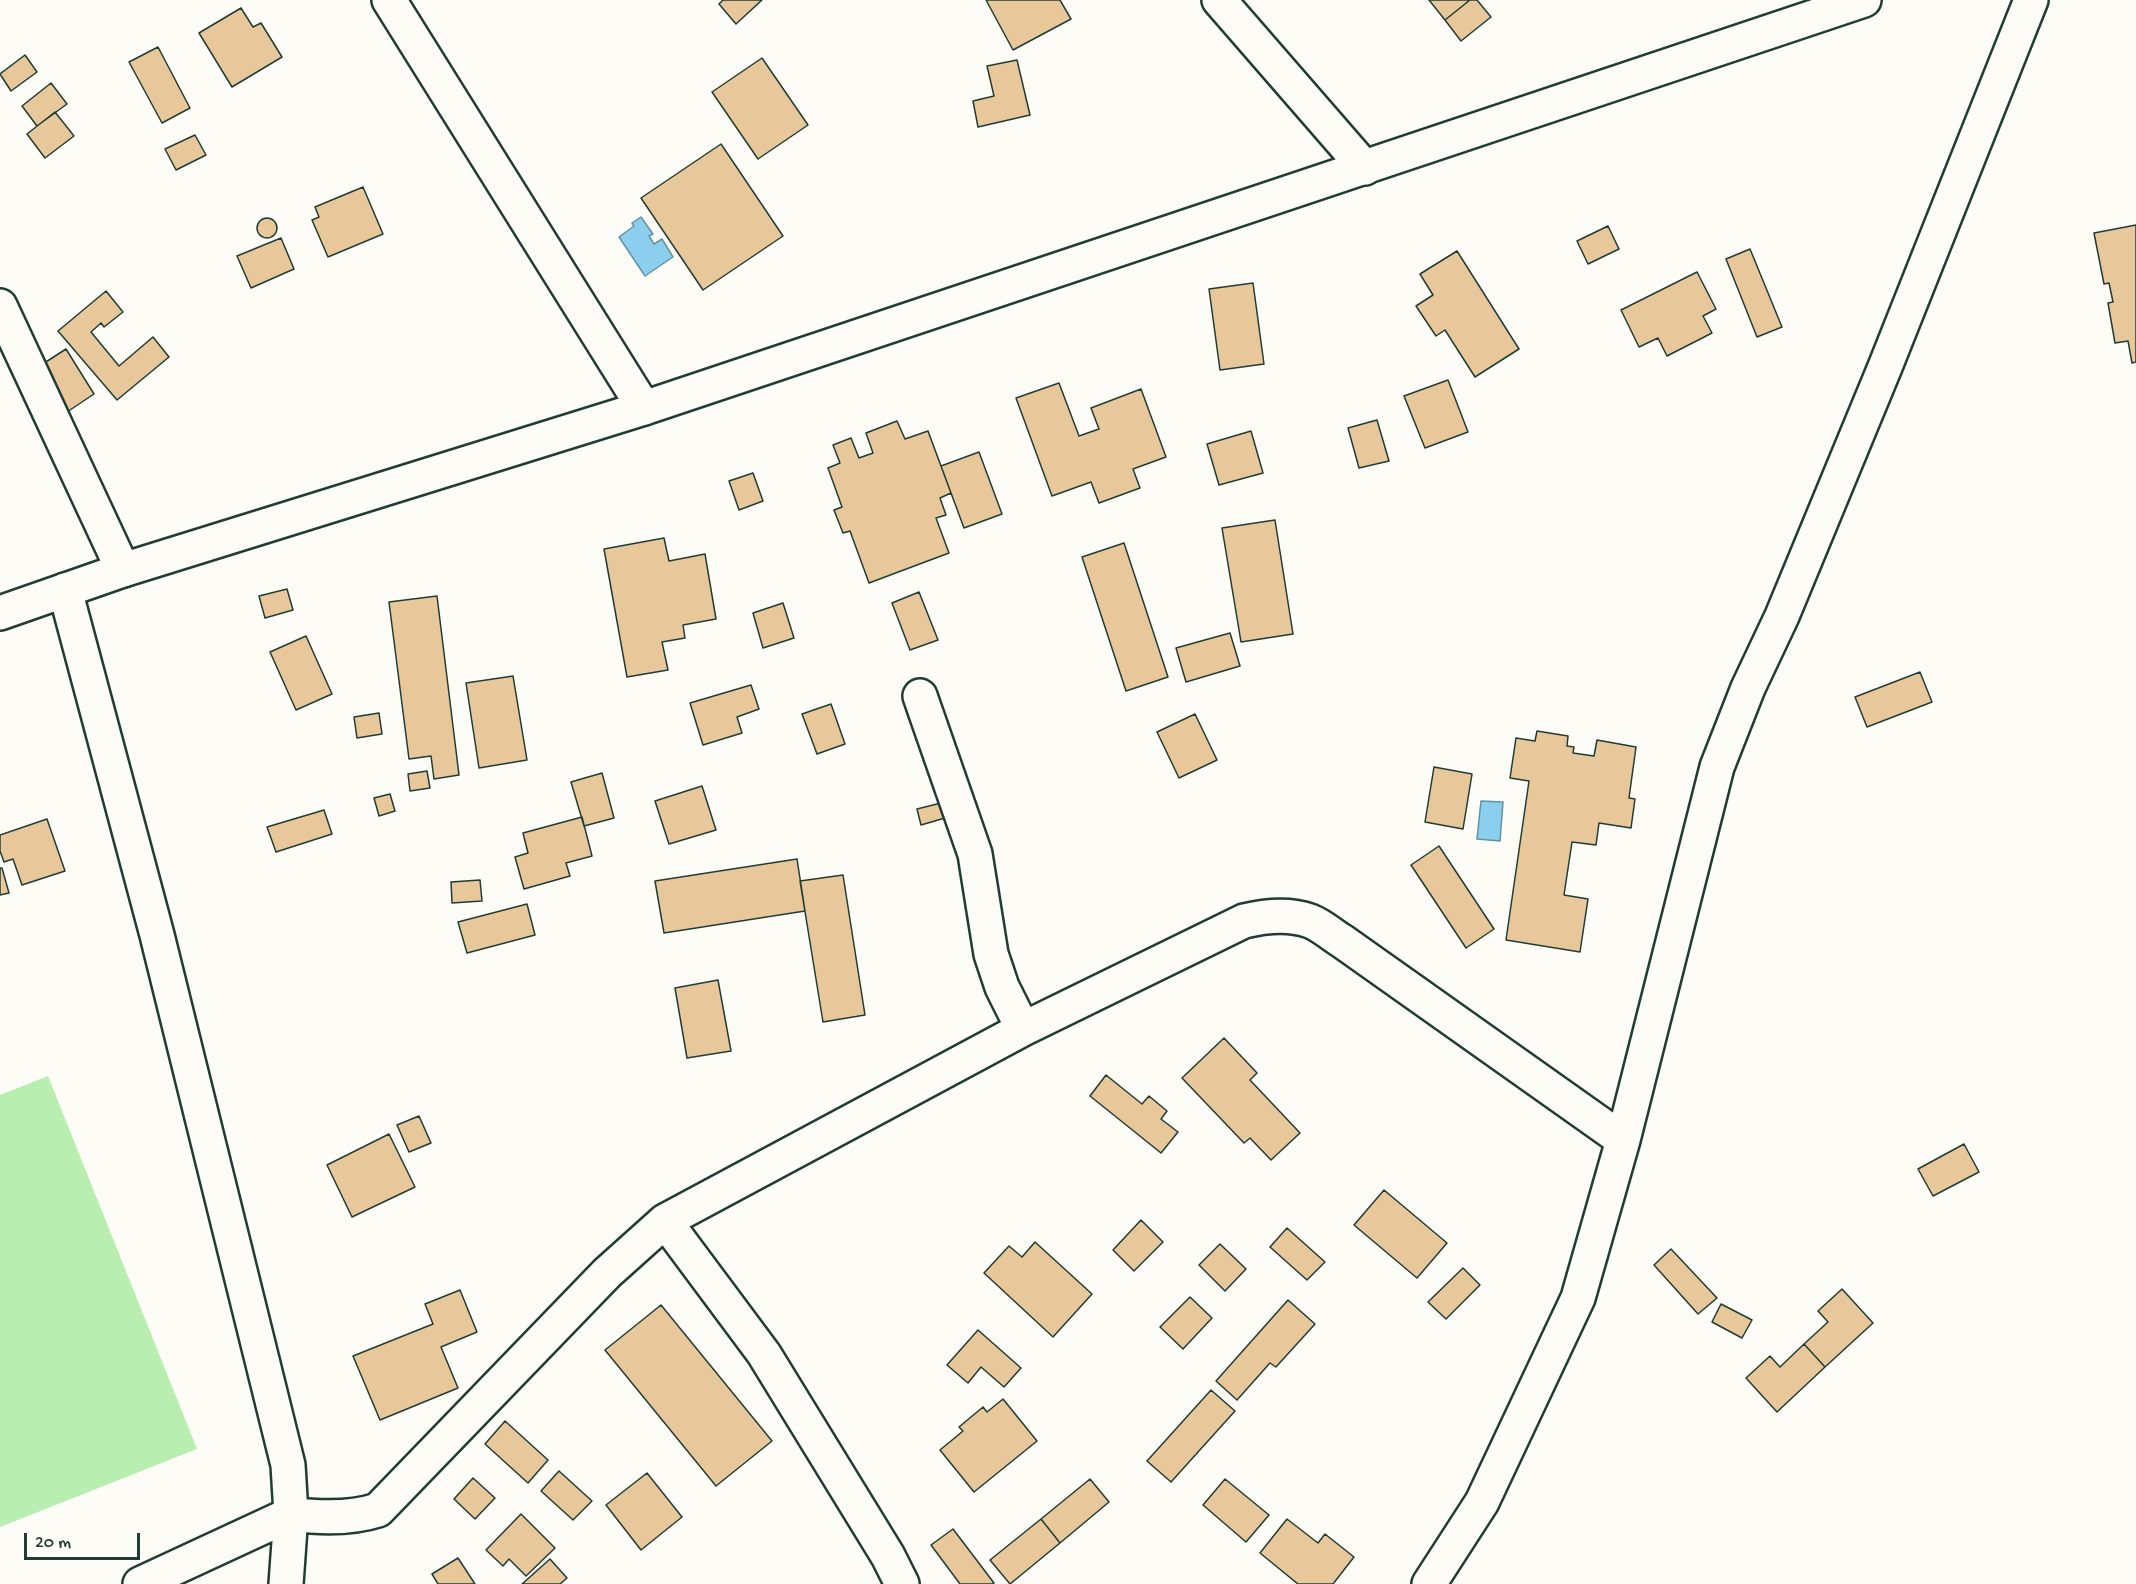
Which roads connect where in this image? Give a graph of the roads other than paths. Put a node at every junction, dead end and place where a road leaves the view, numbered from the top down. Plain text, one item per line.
1 (389, 0) edge
2 (1219, 0) edge
3 (1864, 0) edge
4 (2031, 0) edge
5 (1365, 168) junction
6 (0, 306) edge
7 (644, 408) junction
8 (123, 570) junction
9 (65, 590) junction
10 (0, 613) edge
11 (920, 696) dead end
12 (1023, 1029) junction
13 (1623, 1140) junction
14 (665, 1221) junction
15 (291, 1514) junction
16 (140, 1584) edge
17 (286, 1584) edge
18 (902, 1584) edge
19 (1429, 1584) edge

1 - 7 street
2 - 5 street
3 - 5 street
4 - 13 street
5 - 7 street
6 - 8 street
7 - 8 street
8 - 9 street
9 - 10 street
9 - 15 street
11 - 12 street
12 - 13 street
12 - 14 street
13 - 19 street
14 - 15 street
14 - 18 street
15 - 16 street
15 - 17 street

